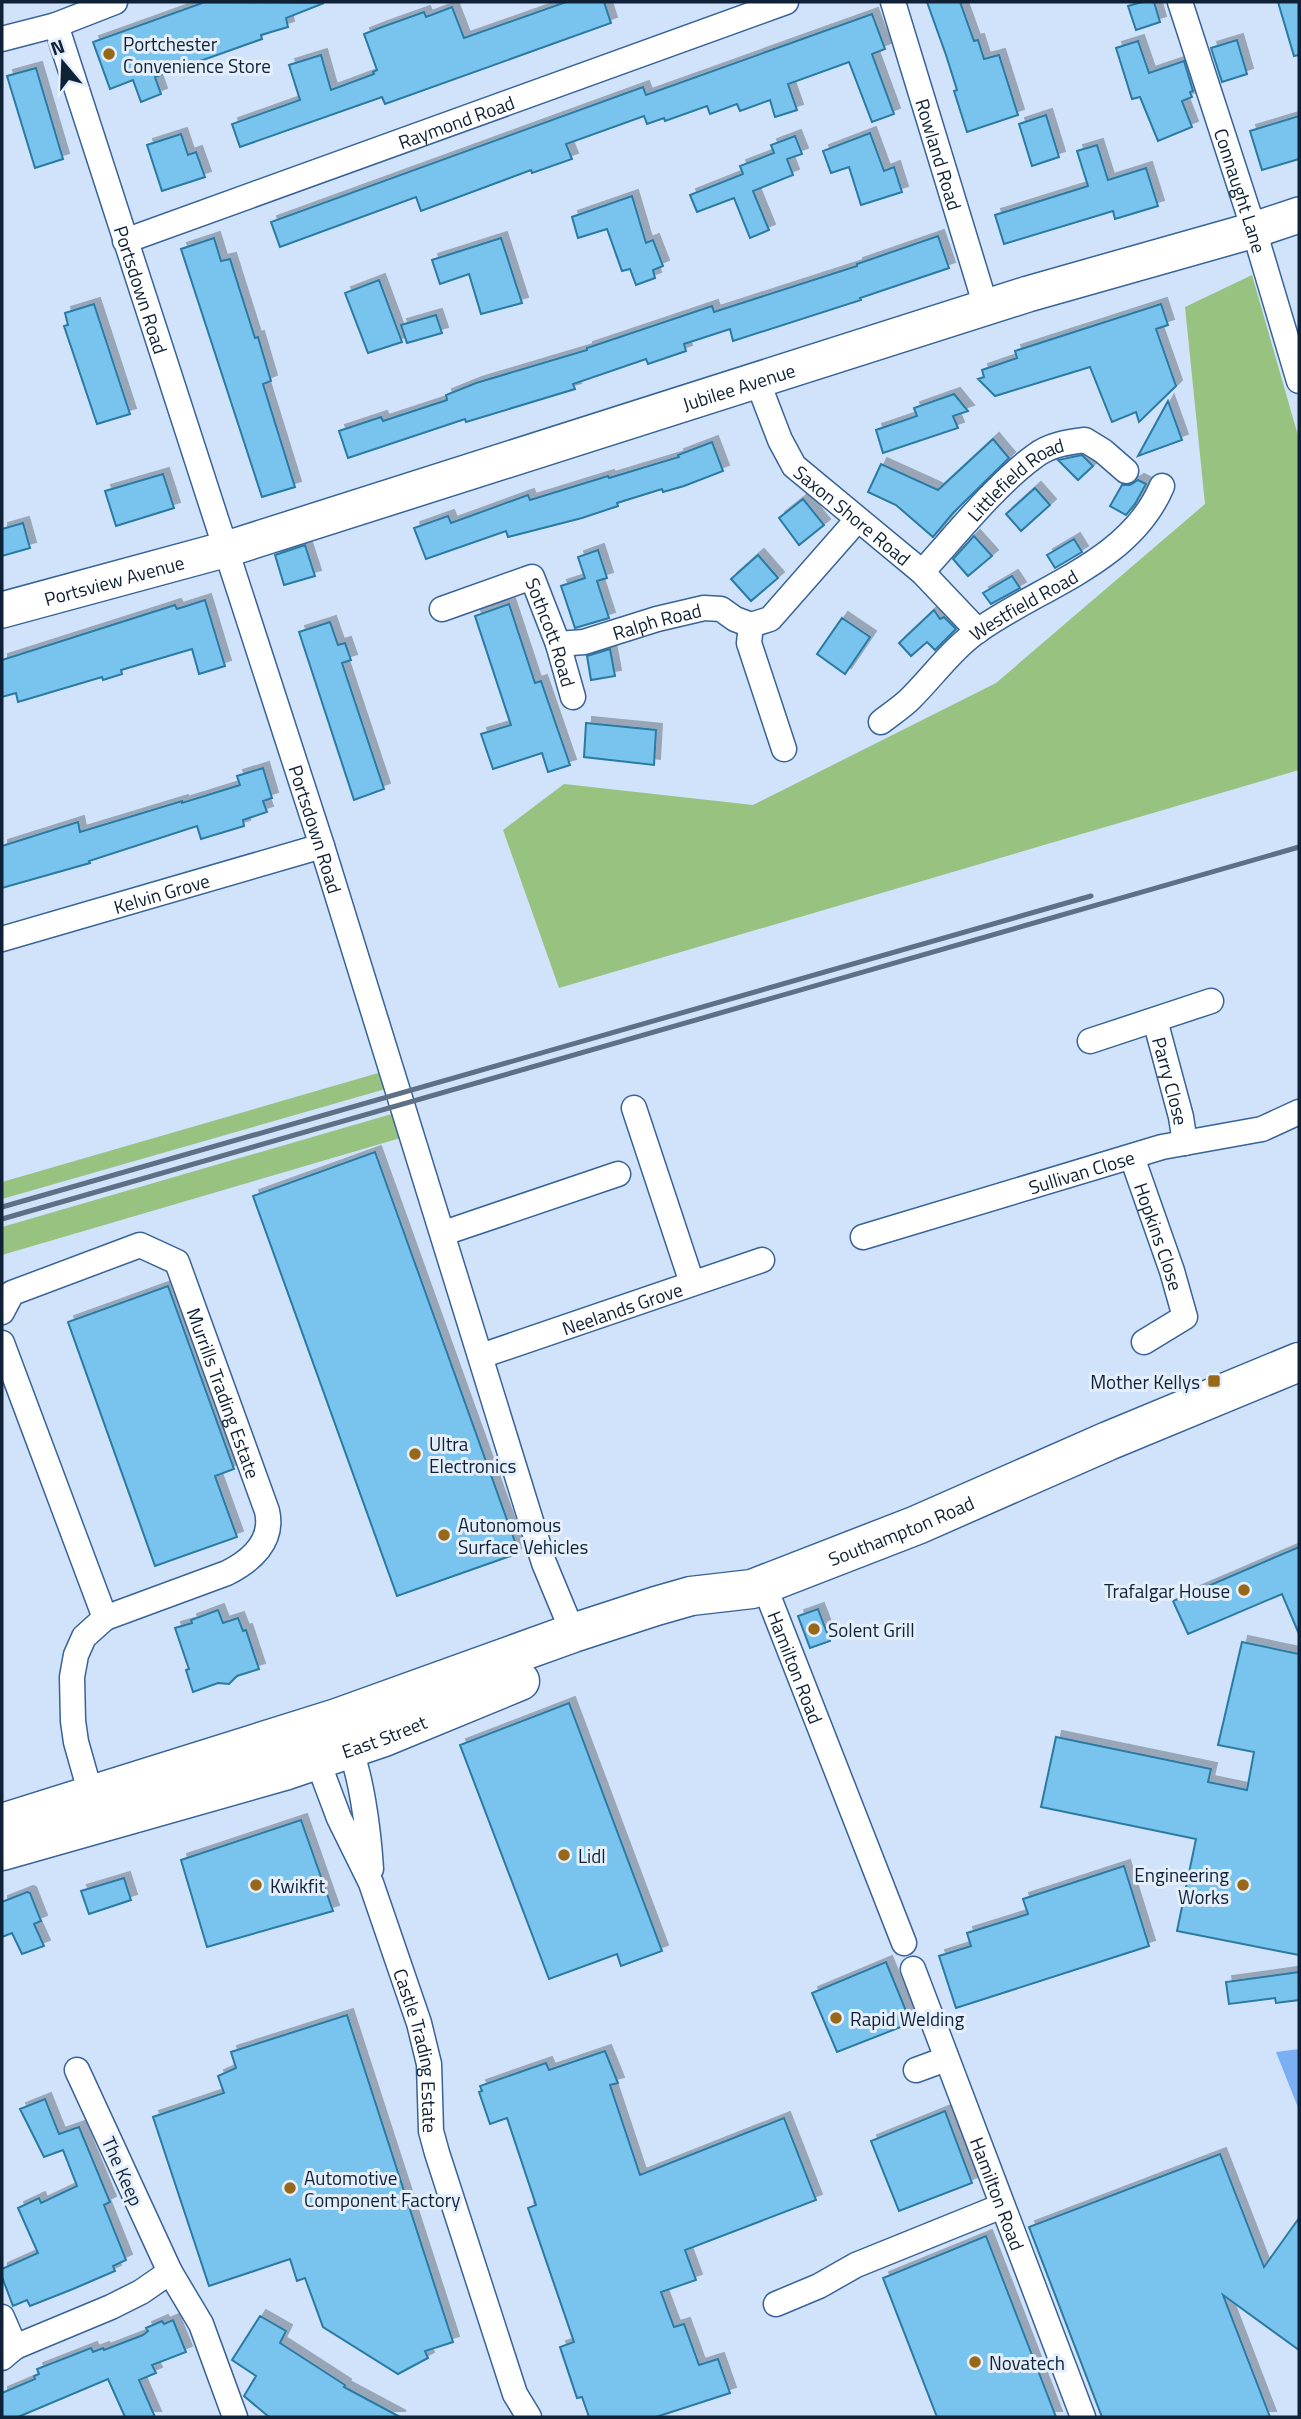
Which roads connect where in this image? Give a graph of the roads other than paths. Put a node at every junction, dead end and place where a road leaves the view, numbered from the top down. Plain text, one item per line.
1 (115, 2) edge
2 (786, 2) edge
3 (893, 2) edge
4 (1180, 2) edge
5 (56, 24) junction
6 (2, 39) edge
7 (1299, 215) edge
8 (1254, 230) junction
9 (125, 240) junction
10 (986, 307) junction
11 (757, 380) junction
12 (1299, 381) edge
13 (1126, 471) dead end
14 (1162, 486) dead end
15 (857, 520) junction
16 (227, 549) junction
17 (922, 572) junction
18 (442, 609) dead end
19 (2, 610) edge
20 (751, 625) junction
21 (978, 631) junction
22 (558, 644) junction
23 (573, 697) dead end
24 (881, 722) dead end
25 (784, 749) dead end
26 (322, 846) junction
27 (2, 939) edge
28 (1211, 1001) dead end
29 (1155, 1020) junction
30 (1090, 1041) dead end
31 (634, 1108) dead end
32 (1299, 1112) edge
33 (1185, 1143) junction
34 (1132, 1157) junction
35 (618, 1174) dead end
36 (444, 1233) junction
37 (863, 1237) dead end
38 (762, 1260) dead end
39 (692, 1283) junction
40 (2, 1312) edge
41 (1144, 1342) dead end
42 (2, 1343) edge
43 (481, 1356) junction
44 (1299, 1362) edge
45 (758, 1587) junction
46 (105, 1618) junction
47 (573, 1633) junction
48 (492, 1663) joint
49 (329, 1736) junction
50 (91, 1795) junction
51 (2, 1823) edge
52 (56, 1836) junction
53 (2, 1851) edge
54 (371, 1883) junction
55 (904, 1943) dead end
56 (913, 1969) dead end
57 (946, 2059) junction
58 (77, 2070) dead end
59 (916, 2070) dead end
60 (1002, 2206) junction
61 (170, 2272) junction
62 (776, 2304) dead end
63 (2, 2317) edge
64 (8, 2352) edge
65 (235, 2417) edge
66 (529, 2417) edge
67 (1083, 2417) edge

1 - 5 street
2 - 9 street, Raymond Road
3 - 10 street, Rowland Road
4 - 8 street, Connaught Lane
5 - 6 street
5 - 9 street, Portsdown Road
7 - 8 street, Jubilee Avenue
8 - 10 street, Jubilee Avenue
8 - 12 street, Connaught Lane
9 - 16 street, Portsdown Road
10 - 11 street, Jubilee Avenue
11 - 15 street, Saxon Shore Road
11 - 16 street, Jubilee Avenue
13 - 17 street, Littlefield Road
14 - 21 street, Westfield Road
15 - 17 street, Saxon Shore Road
15 - 20 street
16 - 19 street, Portsview Avenue
16 - 26 street, Portsdown Road
17 - 21 street, Saxon Shore Road
18 - 22 street, Sothcott Road
20 - 22 street, Ralph Road
20 - 25 street
21 - 24 street, Westfield Road
22 - 23 street, Sothcott Road
26 - 27 street, Kelvin Grove
26 - 36 street, Portsdown Road
28 - 29 street, Parry Close
29 - 30 street, Parry Close
29 - 33 street, Parry Close
31 - 39 street
32 - 33 street, Sullivan Close
33 - 34 street, Sullivan Close
34 - 37 street, Sullivan Close
34 - 41 street, Hopkins Close
35 - 36 street
36 - 43 street, Portsdown Road
38 - 39 street, Neelands Grove
39 - 43 street, Neelands Grove
40 - 46 street, Murrills Trading Estate
42 - 46 street
43 - 47 street, Portsdown Road
44 - 45 main road, Southampton Road
45 - 47 main road, Southampton Road
45 - 49 main road, East Street
45 - 55 street, Hamilton Road
46 - 50 street, Murrills Trading Estate
47 - 48 main road, Southampton Road
48 - 49 main road, East Street
49 - 50 main road, East Street
49 - 52 main road, East Street
49 - 54 street, Castle Trading Estate
49 - 54 street, Castle Trading Estate
50 - 51 main road, East Street
50 - 52 street
52 - 53 main road, East Street
54 - 66 street, Castle Trading Estate
56 - 57 street, Hamilton Road
57 - 59 street
57 - 60 street, Hamilton Road
58 - 61 street, The Keep
60 - 62 street
60 - 67 street, Hamilton Road
61 - 64 street
61 - 65 street, The Keep
63 - 64 street

